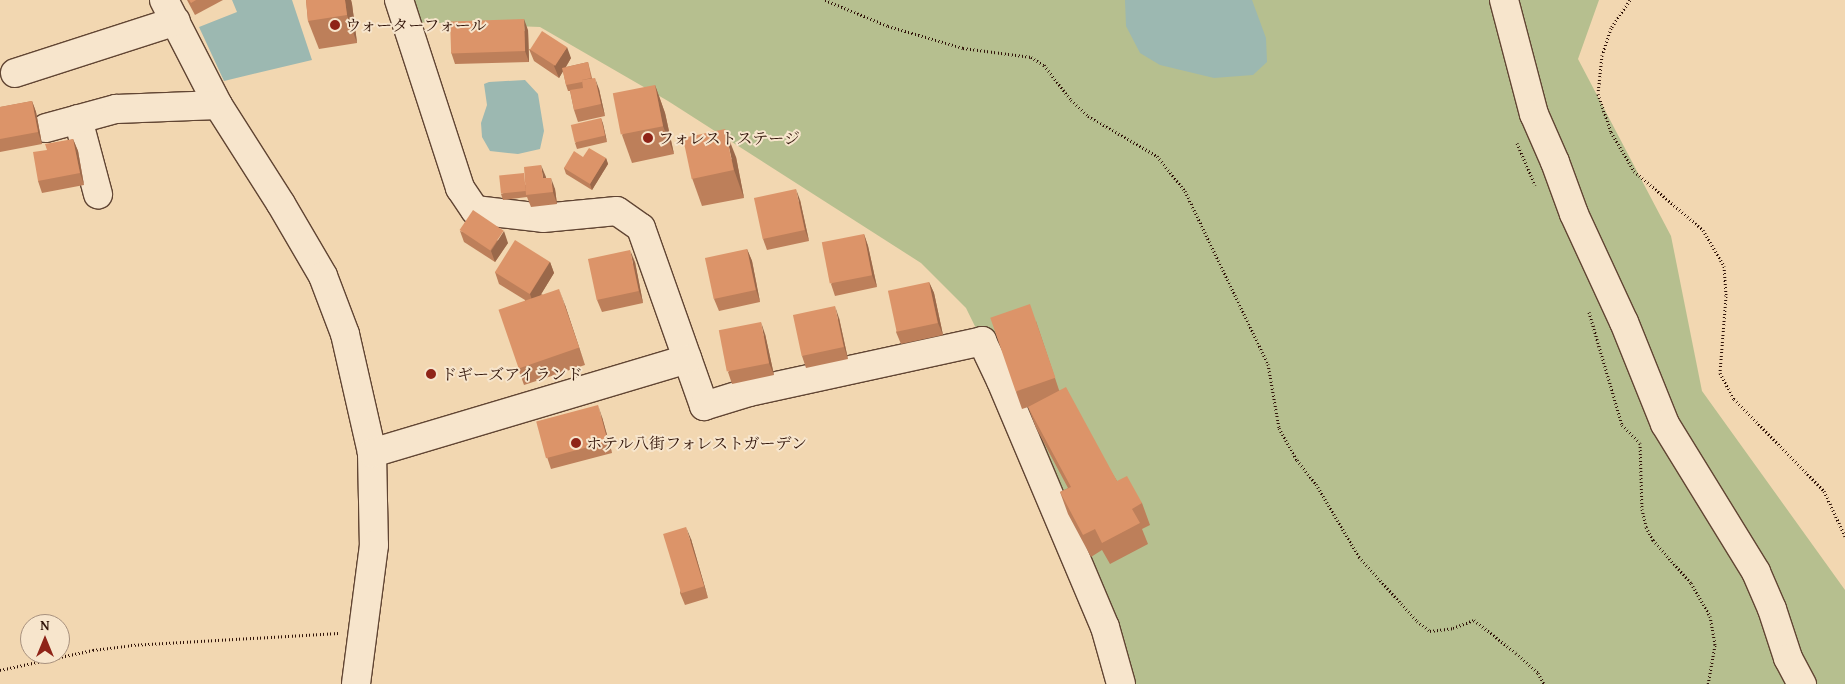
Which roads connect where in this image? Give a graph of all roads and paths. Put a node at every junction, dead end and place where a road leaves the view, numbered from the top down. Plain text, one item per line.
1 (398, 0) edge
2 (825, 0) edge
3 (1504, 0) edge
4 (1630, 0) edge
5 (170, 11) edge
6 (15, 73) dead end
7 (218, 105) junction
8 (78, 119) junction
9 (46, 128) dead end
10 (1514, 135) dead end
11 (1536, 187) dead end
12 (98, 194) dead end
13 (1587, 305) dead end
14 (687, 359) junction
15 (372, 453) junction
16 (1845, 536) edge
17 (365, 632) junction
18 (0, 670) edge
19 (356, 684) edge
20 (1122, 684) edge
21 (1544, 684) edge
22 (1708, 684) edge
23 (1802, 684) edge

1 - 14 street
2 - 21 path
3 - 23 street
4 - 16 path
5 - 6 street
5 - 7 street
7 - 8 street
7 - 15 street
8 - 9 street
8 - 12 street
10 - 11 path
13 - 22 path
14 - 15 street
14 - 20 street
15 - 17 street
17 - 18 path
17 - 19 street

